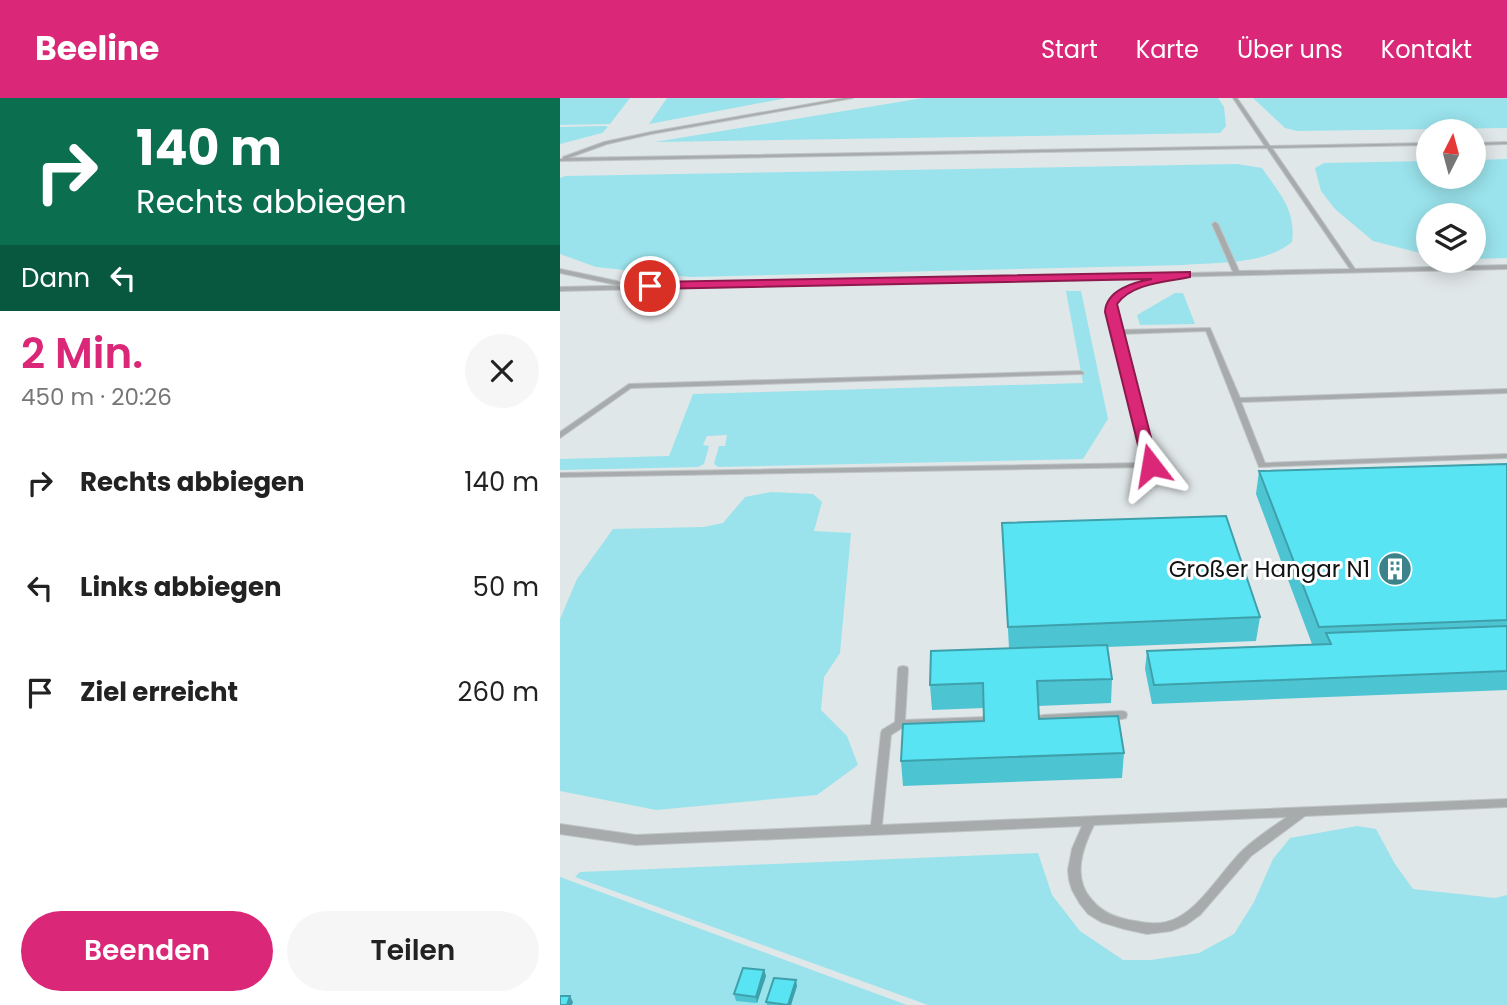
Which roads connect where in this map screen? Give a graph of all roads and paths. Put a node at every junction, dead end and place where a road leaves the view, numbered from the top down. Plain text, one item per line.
1 (851, 98) edge
2 (1235, 98) edge
3 (1507, 143) edge
4 (1416, 144) edge
5 (1486, 144) edge
6 (1269, 147) junction
7 (560, 160) edge
8 (1216, 224) dead end
9 (1507, 267) edge
10 (560, 271) edge
11 (1354, 271) junction
12 (1237, 274) junction
13 (1186, 275) junction
14 (668, 286) junction
15 (560, 289) edge
16 (1116, 332) junction
17 (1082, 373) dead end
18 (1507, 391) edge
19 (1237, 400) junction
20 (560, 436) edge
21 (1507, 456) edge
22 (560, 475) edge
23 (903, 669) dead end
24 (1122, 715) dead end
25 (1038, 719) edge
26 (985, 721) edge
27 (900, 724) junction
28 (1507, 803) edge
29 (1303, 811) junction
30 (1091, 820) junction
31 (560, 829) edge
32 (876, 829) junction

1 - 7 lane
2 - 6 lane
3 - 5 lane
4 - 6 lane
6 - 7 lane
6 - 11 lane
8 - 12 lane
9 - 11 lane
10 - 14 lane
11 - 12 lane
12 - 13 lane
13 - 14 lane
13 - 16 lane
14 - 15 lane
16 - 19 lane
16 - 22 lane
17 - 20 lane
18 - 19 lane
19 - 21 lane
23 - 27 lane
24 - 25 lane
26 - 27 lane
27 - 32 lane
28 - 29 lane
29 - 30 lane
29 - 30 lane
30 - 32 lane
31 - 32 lane

